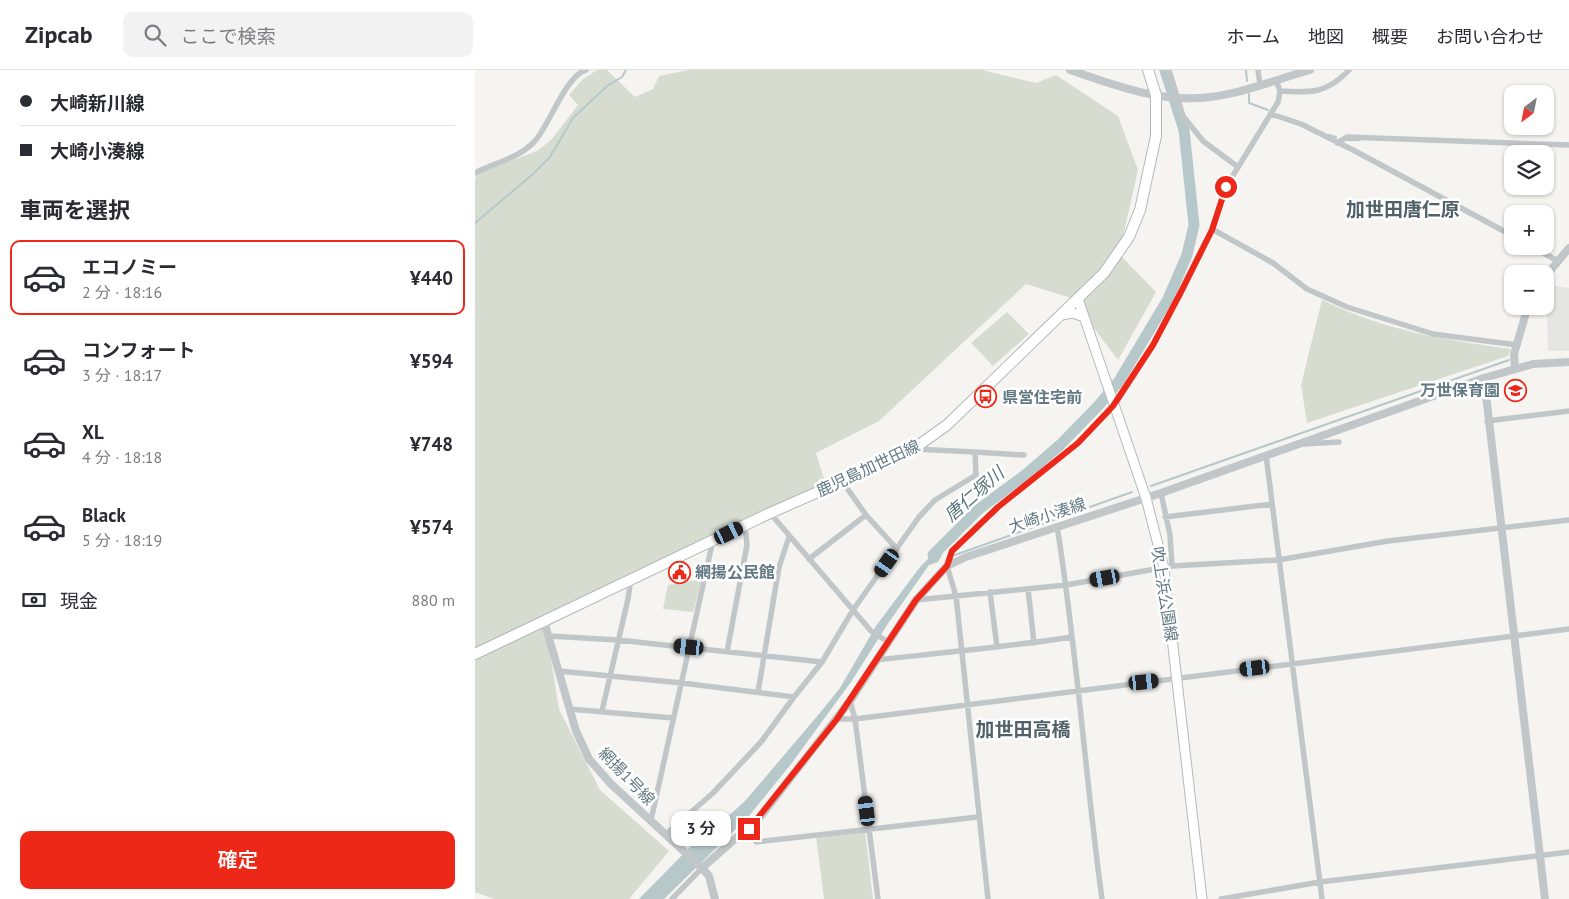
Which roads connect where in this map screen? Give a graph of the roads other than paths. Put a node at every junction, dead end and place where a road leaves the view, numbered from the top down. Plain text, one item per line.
1 (1069, 70) edge
2 (1169, 70) edge
3 (1258, 70) edge
4 (1310, 70) edge
5 (1349, 70) edge
6 (581, 71) edge
7 (1150, 71) edge
8 (1276, 80) junction
9 (1261, 85) junction
10 (1280, 91) junction
11 (1156, 95) junction
12 (1178, 98) junction
13 (1271, 114) junction
14 (1337, 144) junction
15 (1569, 145) edge
16 (1238, 167) junction
17 (475, 173) edge
18 (1212, 230) junction
19 (1504, 231) edge
20 (1569, 248) edge
21 (1547, 255) edge
22 (1558, 261) junction
23 (1554, 266) edge
24 (1078, 300) junction
25 (1061, 315) junction
26 (1525, 315) edge
27 (1084, 317) junction
28 (1517, 345) junction
29 (1569, 362) edge
30 (1515, 368) junction
31 (1483, 378) junction
32 (1112, 403) junction
33 (1569, 411) edge
34 (1487, 421) junction
35 (1339, 442) dead end
36 (1296, 444) junction
37 (914, 449) junction
38 (975, 452) junction
39 (1024, 455) dead end
40 (1266, 455) junction
41 (841, 481) junction
42 (1161, 493) junction
43 (1146, 498) junction
44 (1272, 504) junction
45 (770, 513) junction
46 (866, 515) junction
47 (1165, 517) junction
48 (1569, 520) edge
49 (745, 525) junction
50 (1057, 526) junction
51 (1500, 528) junction
52 (789, 537) junction
53 (713, 540) junction
54 (897, 549) junction
55 (809, 559) junction
56 (1278, 560) junction
57 (947, 566) junction
58 (1168, 567) junction
59 (627, 580) junction
60 (1066, 585) junction
61 (1027, 589) junction
62 (990, 592) junction
63 (956, 596) junction
64 (916, 600) junction
65 (853, 610) junction
66 (544, 621) junction
67 (1569, 629) edge
68 (549, 636) junction
69 (1513, 636) junction
70 (1072, 637) junction
71 (618, 640) junction
72 (885, 640) junction
73 (1034, 643) junction
74 (689, 647) junction
75 (997, 647) junction
76 (960, 650) junction
77 (727, 652) junction
78 (475, 654) edge
79 (763, 656) junction
80 (876, 660) junction
81 (822, 662) junction
82 (1294, 663) junction
83 (559, 671) junction
84 (611, 676) junction
85 (1177, 678) junction
86 (682, 683) junction
87 (1077, 690) junction
88 (758, 692) junction
89 (794, 697) junction
90 (850, 701) junction
91 (966, 704) junction
92 (569, 708) junction
93 (602, 711) junction
94 (673, 718) junction
95 (837, 719) junction
96 (855, 719) junction
97 (978, 816) junction
98 (651, 820) junction
99 (749, 829) junction
100 (869, 830) junction
101 (666, 834) junction
102 (1569, 852) edge
103 (1540, 856) junction
104 (702, 868) junction
105 (1320, 882) junction
106 (672, 899) edge
107 (715, 899) edge
108 (878, 899) edge
109 (988, 899) edge
110 (1102, 899) edge
111 (1202, 899) edge
112 (1221, 899) edge
113 (1322, 899) edge
114 (1545, 899) edge

1 - 11 street
2 - 12 street
3 - 9 street
4 - 8 street
5 - 10 street
6 - 17 street
7 - 11 main road, 鹿児島加世田線
8 - 9 street
8 - 10 street
9 - 12 street
10 - 13 street
11 - 12 street
11 - 24 main road, 鹿児島加世田線
12 - 16 street
13 - 14 street
13 - 16 street
14 - 15 street
14 - 19 street
16 - 18 street
18 - 28 street
18 - 32 street
20 - 22 street
21 - 22 street
22 - 23 street
24 - 25 main road, 鹿児島加世田線
24 - 27 main road, 吹上浜公園線
25 - 27 main road
25 - 37 main road, 鹿児島加世田線
26 - 28 street
27 - 32 main road, 吹上浜公園線
28 - 30 street
29 - 30 street, 大崎小湊線
30 - 31 street, 大崎小湊線
31 - 34 street
31 - 36 street, 大崎小湊線
32 - 43 main road, 吹上浜公園線
32 - 57 street
33 - 34 street
34 - 51 street
35 - 36 street
36 - 40 street, 大崎小湊線
37 - 38 street
37 - 41 main road, 鹿児島加世田線
38 - 39 street
38 - 54 street
40 - 42 street, 大崎小湊線
40 - 44 street
41 - 45 main road, 鹿児島加世田線
41 - 46 street
42 - 43 street, 大崎小湊線
42 - 47 street
43 - 50 street, 大崎小湊線
43 - 58 main road, 吹上浜公園線
44 - 47 street
44 - 56 street
45 - 49 main road, 鹿児島加世田線
45 - 52 street
46 - 54 street
46 - 55 street
47 - 58 street
48 - 51 street
49 - 53 main road, 鹿児島加世田線
49 - 77 street
50 - 57 street, 大崎小湊線
50 - 60 street
51 - 56 street
51 - 69 street
52 - 55 street
52 - 79 street
53 - 59 main road, 鹿児島加世田線
53 - 74 street
54 - 65 street
55 - 65 street
56 - 58 street
56 - 82 street
57 - 63 street
57 - 64 street, 大崎小湊線
58 - 60 street
58 - 85 main road, 吹上浜公園線
59 - 66 main road, 鹿児島加世田線
59 - 71 street
60 - 61 street
60 - 70 street
61 - 62 street
61 - 73 street
62 - 63 street
62 - 75 street
63 - 64 street
63 - 76 street
64 - 72 street, 大崎小湊線
65 - 72 street
65 - 81 street
66 - 68 street, 網揚1号線
66 - 78 main road, 鹿児島加世田線
67 - 69 street
68 - 71 street
68 - 83 street, 網揚1号線
69 - 82 street
69 - 103 street
70 - 73 street
70 - 87 street
71 - 74 street
71 - 84 street
72 - 80 street, 大崎小湊線
73 - 75 street
74 - 77 street
74 - 86 street
75 - 76 street
76 - 80 street
76 - 91 street
77 - 79 street
79 - 81 street
79 - 88 street
80 - 90 street, 大崎小湊線
81 - 89 street
82 - 85 street
82 - 105 street
83 - 84 street
83 - 92 street, 網揚1号線
84 - 86 street
84 - 93 street
85 - 87 street
85 - 111 main road, 吹上浜公園線
86 - 88 street
86 - 94 street
87 - 91 street
87 - 110 street
88 - 89 street
89 - 101 street
90 - 95 street, 大崎小湊線
90 - 96 street
91 - 96 street
91 - 97 street
92 - 93 street
92 - 98 street, 網揚1号線
93 - 94 street
94 - 98 street
95 - 96 street
95 - 99 street, 大崎小湊線
96 - 100 street
97 - 100 street
97 - 109 street
98 - 101 street, 網揚1号線
99 - 100 street
99 - 104 street, 大崎小湊線
100 - 108 street
101 - 104 street, 網揚1号線
102 - 103 street
103 - 105 street
103 - 114 street
104 - 106 street, 大崎小湊線
104 - 107 street, 網揚1号線
105 - 112 street
105 - 113 street

